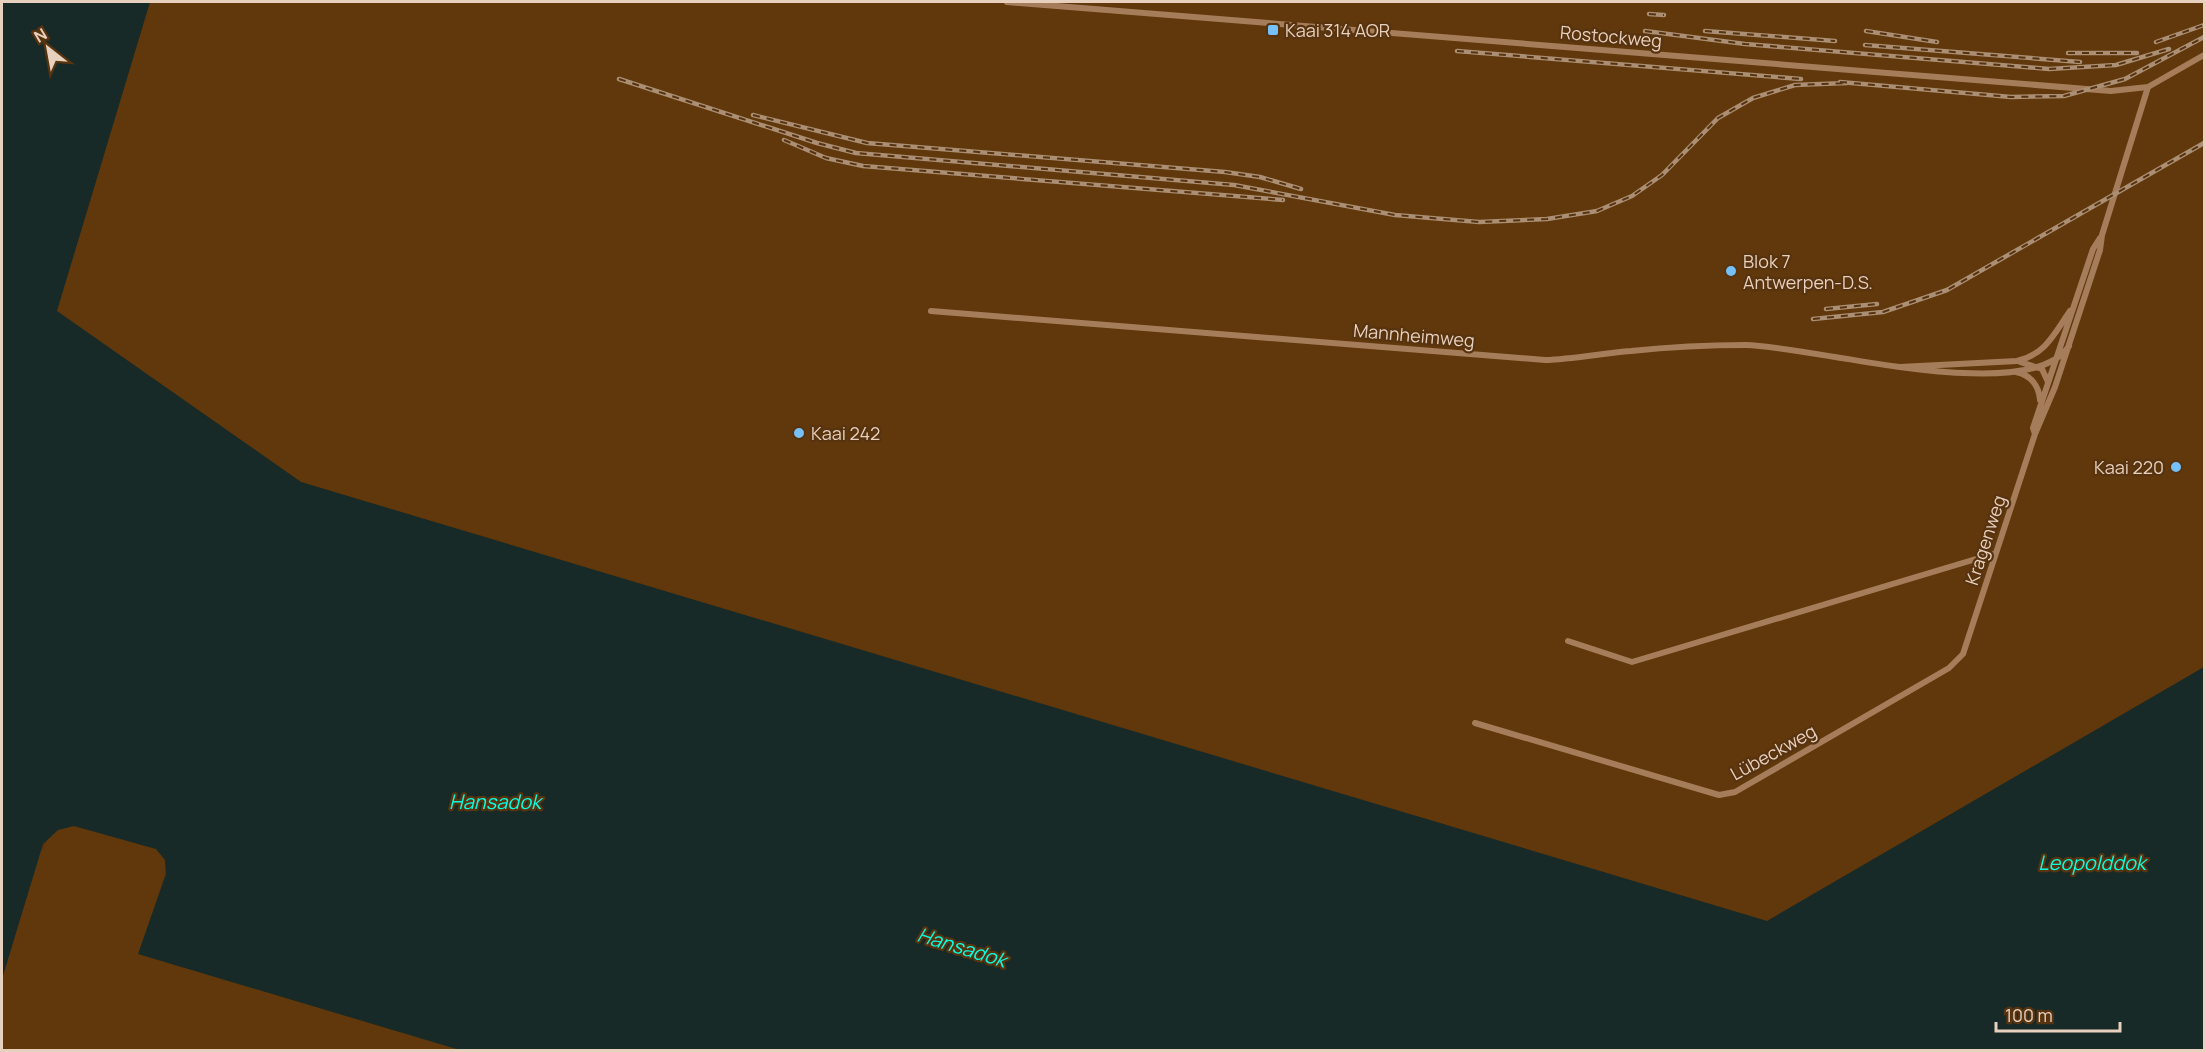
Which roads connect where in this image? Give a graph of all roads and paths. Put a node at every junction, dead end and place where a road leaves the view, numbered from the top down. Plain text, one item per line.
1 (1007, 2) edge
2 (2205, 55) edge
3 (2148, 87) junction
4 (2102, 235) junction
5 (2074, 306) junction
6 (931, 311) dead end
7 (2068, 346) junction
8 (2017, 361) junction
9 (2054, 362) junction
10 (2038, 367) junction
11 (1893, 368) junction
12 (2009, 371) junction
13 (2048, 380) junction
14 (2047, 403) junction
15 (2039, 407) junction
16 (2035, 434) junction
17 (1996, 553) junction
18 (1568, 641) dead end
19 (1963, 654) joint
20 (1475, 723) dead end

1 - 3 street, Rostockweg
2 - 3 street, Rostockweg
3 - 4 street, Kragenweg
4 - 5 street, Kragenweg
4 - 7 street, Kragenweg
5 - 8 street, Mannheimweg
5 - 9 street, Kragenweg
6 - 11 street, Mannheimweg
7 - 9 street, Kragenweg
7 - 14 street, Kragenweg
8 - 10 street, Mannheimweg
8 - 11 street, Mannheimweg
9 - 10 street
9 - 13 street, Kragenweg
10 - 12 street
10 - 13 street
11 - 12 street, Mannheimweg
12 - 15 street, Kragenweg
13 - 14 street
13 - 15 street, Kragenweg
14 - 16 street, Kragenweg
15 - 16 street, Kragenweg
16 - 17 street, Kragenweg
17 - 18 street
17 - 19 street, Kragenweg
19 - 20 street, Lübeckweg

